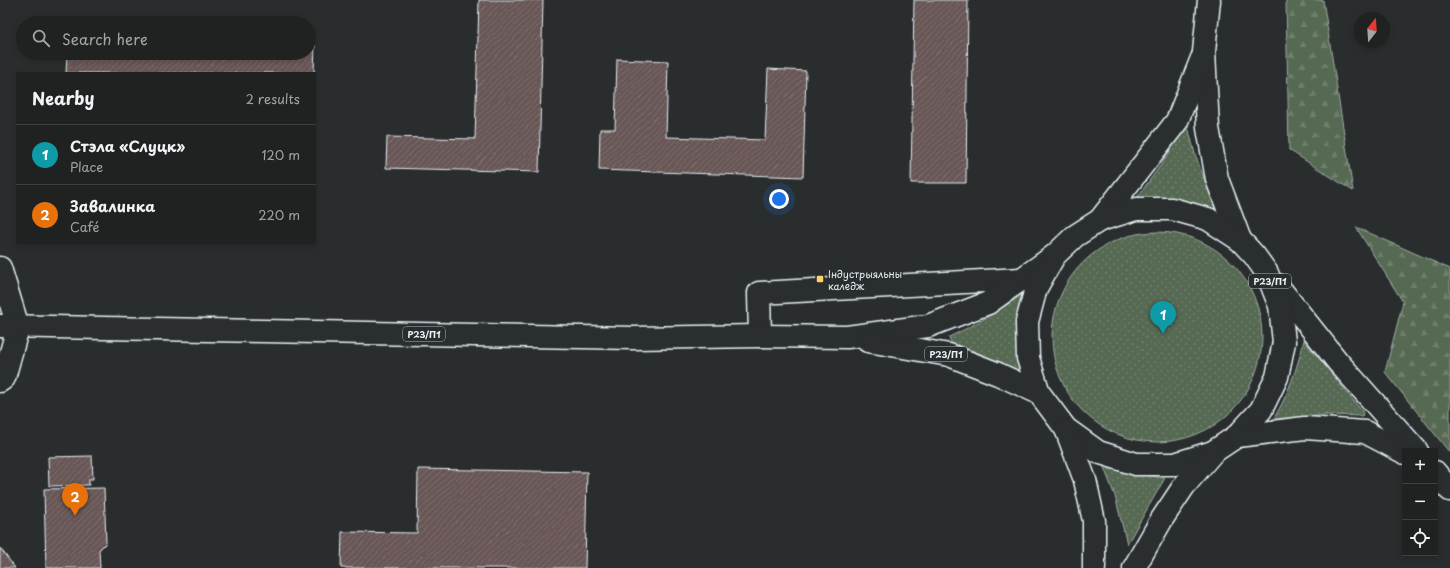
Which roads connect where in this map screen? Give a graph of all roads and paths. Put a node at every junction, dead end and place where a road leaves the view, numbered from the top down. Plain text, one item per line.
1 (1209, 0) edge
2 (1204, 52) junction
3 (1100, 220) junction
4 (1240, 240) junction
5 (1054, 256) junction
6 (0, 268) edge
7 (1267, 273) junction
8 (1021, 279) junction
9 (9, 326) edge
10 (760, 336) junction
11 (847, 337) junction
12 (0, 380) edge
13 (1039, 393) junction
14 (1066, 430) junction
15 (1237, 436) junction
16 (1414, 448) edge
17 (1402, 451) edge
18 (1213, 452) junction
19 (1094, 568) edge
20 (1134, 568) edge

1 - 2 main road, Р23/П1
2 - 3 main road, Р23/П1
2 - 4 main road, Р23/П1
3 - 4 main road, Р23/П1
3 - 5 main road, Р23/П1
4 - 7 main road, Р23/П1
5 - 8 main road, Р23/П1
5 - 13 main road, Р23/П1
6 - 9 main road
7 - 15 main road, Р23/П1
7 - 16 main road, Р23/П1
8 - 10 main road
8 - 11 main road, Р23/П1
9 - 10 main road, Р23/П1
9 - 12 main road
10 - 11 main road, Р23/П1
11 - 13 main road, Р23/П1
13 - 14 main road, Р23/П1
14 - 18 main road, Р23/П1
14 - 19 main road
15 - 17 main road, Р23/П1
15 - 18 main road, Р23/П1
18 - 20 main road

